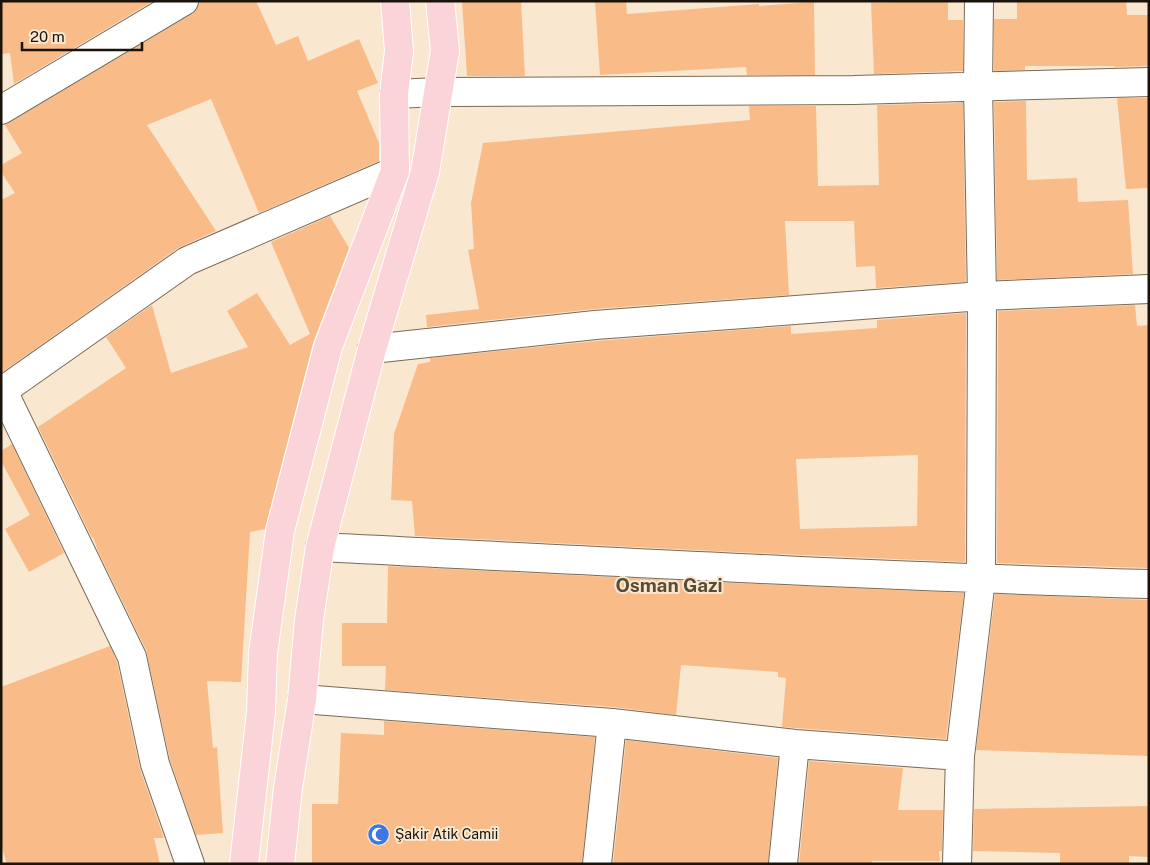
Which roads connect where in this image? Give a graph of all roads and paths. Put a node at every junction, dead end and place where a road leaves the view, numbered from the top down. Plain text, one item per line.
1 (184, 1) edge
2 (395, 1) edge
3 (440, 1) edge
4 (979, 1) edge
5 (1149, 82) edge
6 (978, 86) junction
7 (438, 92) junction
8 (394, 94) junction
9 (1, 110) edge
10 (395, 171) junction
11 (1149, 289) edge
12 (982, 296) junction
13 (372, 349) junction
14 (2, 391) edge
15 (320, 547) junction
16 (981, 579) junction
17 (1149, 584) edge
18 (302, 699) junction
19 (612, 723) junction
20 (795, 744) junction
21 (960, 756) junction
22 (190, 864) edge
23 (244, 864) edge
24 (280, 864) edge
25 (597, 864) edge
26 (783, 864) edge
27 (957, 864) edge
28 (967, 864) edge

1 - 9 street
2 - 8 main road
3 - 7 main road
4 - 6 street
5 - 6 street
6 - 7 street
6 - 12 street
7 - 8 street
7 - 13 main road
8 - 10 main road
10 - 14 street
10 - 23 main road
11 - 12 street
12 - 13 street
12 - 16 street
13 - 15 main road
14 - 22 street
15 - 16 street
15 - 18 main road
16 - 17 street
16 - 21 street
18 - 19 street
18 - 24 main road
19 - 20 street
19 - 25 street
20 - 21 street
20 - 26 street
21 - 27 street
27 - 28 street

